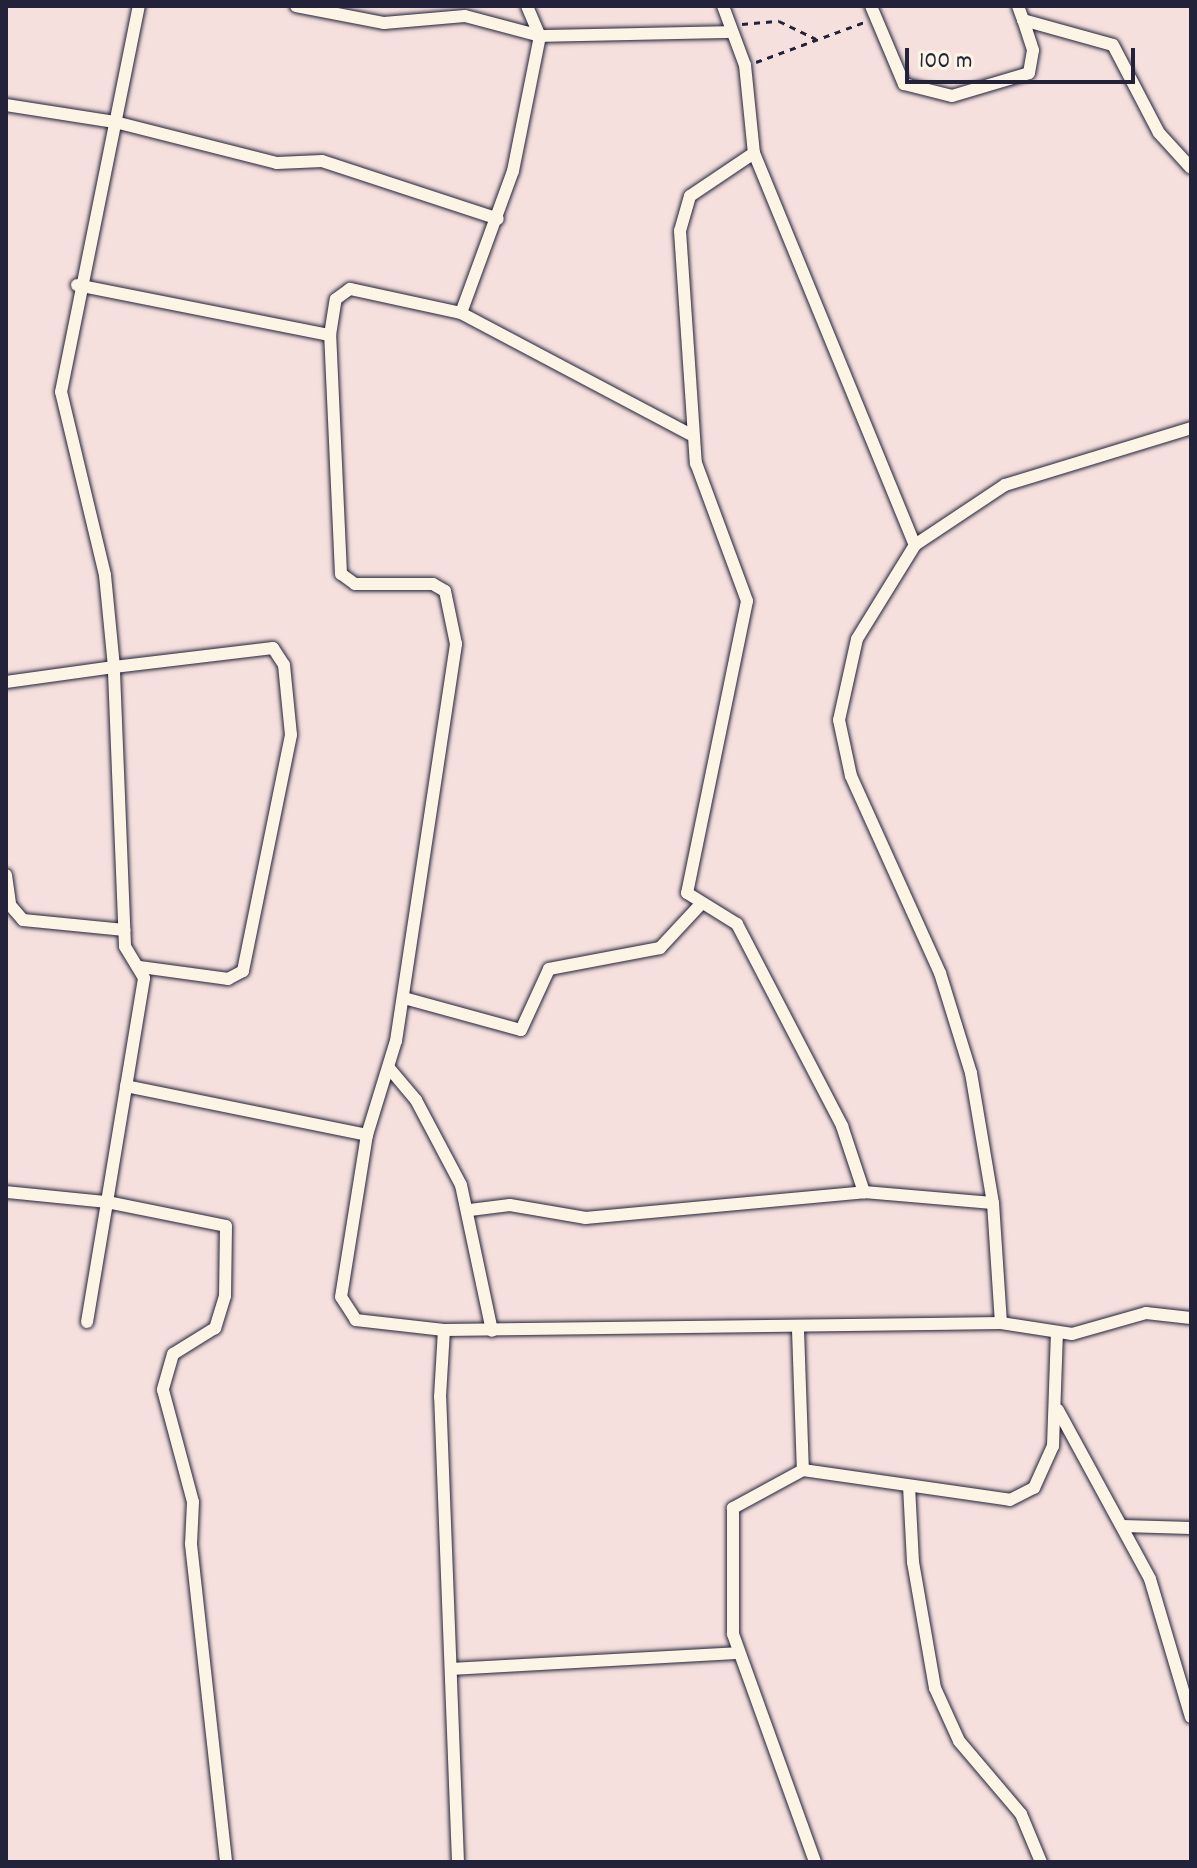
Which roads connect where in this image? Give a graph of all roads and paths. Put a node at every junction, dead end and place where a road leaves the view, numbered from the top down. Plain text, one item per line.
1 (139, 6) edge
2 (296, 6) edge
3 (527, 6) edge
4 (723, 6) edge
5 (1018, 6) edge
6 (874, 12) edge
7 (1023, 20) junction
8 (731, 32) junction
9 (540, 36) junction
10 (816, 39) junction
11 (745, 65) junction
12 (6, 105) edge
13 (115, 122) junction
14 (754, 153) junction
15 (1191, 168) edge
16 (498, 219) junction
17 (77, 285) junction
18 (461, 313) junction
19 (330, 335) junction
20 (1191, 428) edge
21 (690, 434) junction
22 (915, 545) junction
23 (114, 667) junction
24 (6, 682) edge
25 (6, 875) edge
26 (700, 905) junction
27 (125, 930) junction
28 (140, 967) junction
29 (404, 998) junction
30 (389, 1068) junction
31 (126, 1086) junction
32 (367, 1135) junction
33 (6, 1192) edge
34 (864, 1192) junction
35 (107, 1202) junction
36 (993, 1203) junction
37 (470, 1210) junction
38 (1191, 1318) edge
39 (87, 1322) dead end
40 (1001, 1323) junction
41 (444, 1330) junction
42 (798, 1330) junction
43 (492, 1331) junction
44 (1057, 1332) junction
45 (1058, 1410) junction
46 (803, 1470) junction
47 (909, 1486) junction
48 (1123, 1526) junction
49 (1191, 1528) edge
50 (735, 1653) junction
51 (452, 1669) junction
52 (1191, 1717) edge
53 (226, 1862) edge
54 (458, 1862) edge
55 (815, 1862) edge
56 (1041, 1862) edge

1 - 13 street
2 - 9 street
3 - 9 street
4 - 8 street
5 - 7 street
6 - 7 street
6 - 10 path
7 - 15 street
8 - 9 street
8 - 10 path
8 - 11 street
9 - 16 street
10 - 11 path
11 - 14 street
12 - 13 street
13 - 16 street
13 - 17 street
14 - 21 street
14 - 22 street
16 - 18 street
17 - 19 street
17 - 23 street
18 - 19 street
18 - 21 street
19 - 29 street
20 - 22 street
21 - 26 street
22 - 36 street
23 - 24 street
23 - 27 street
23 - 28 street
25 - 27 street
26 - 29 street
26 - 34 street
27 - 28 street
28 - 31 street
29 - 30 street
30 - 32 street
30 - 37 street
31 - 32 street
31 - 35 street
32 - 41 street
33 - 35 street
34 - 36 street
34 - 37 street
35 - 39 street
35 - 53 street
36 - 40 street
37 - 43 street
38 - 44 street
40 - 42 street
40 - 44 street
41 - 43 street
41 - 51 street
42 - 43 street
42 - 46 street
44 - 45 street
45 - 47 street
45 - 48 street
46 - 47 street
46 - 50 street
47 - 56 street
48 - 49 street
48 - 52 street
50 - 51 street
50 - 55 street
51 - 54 street

